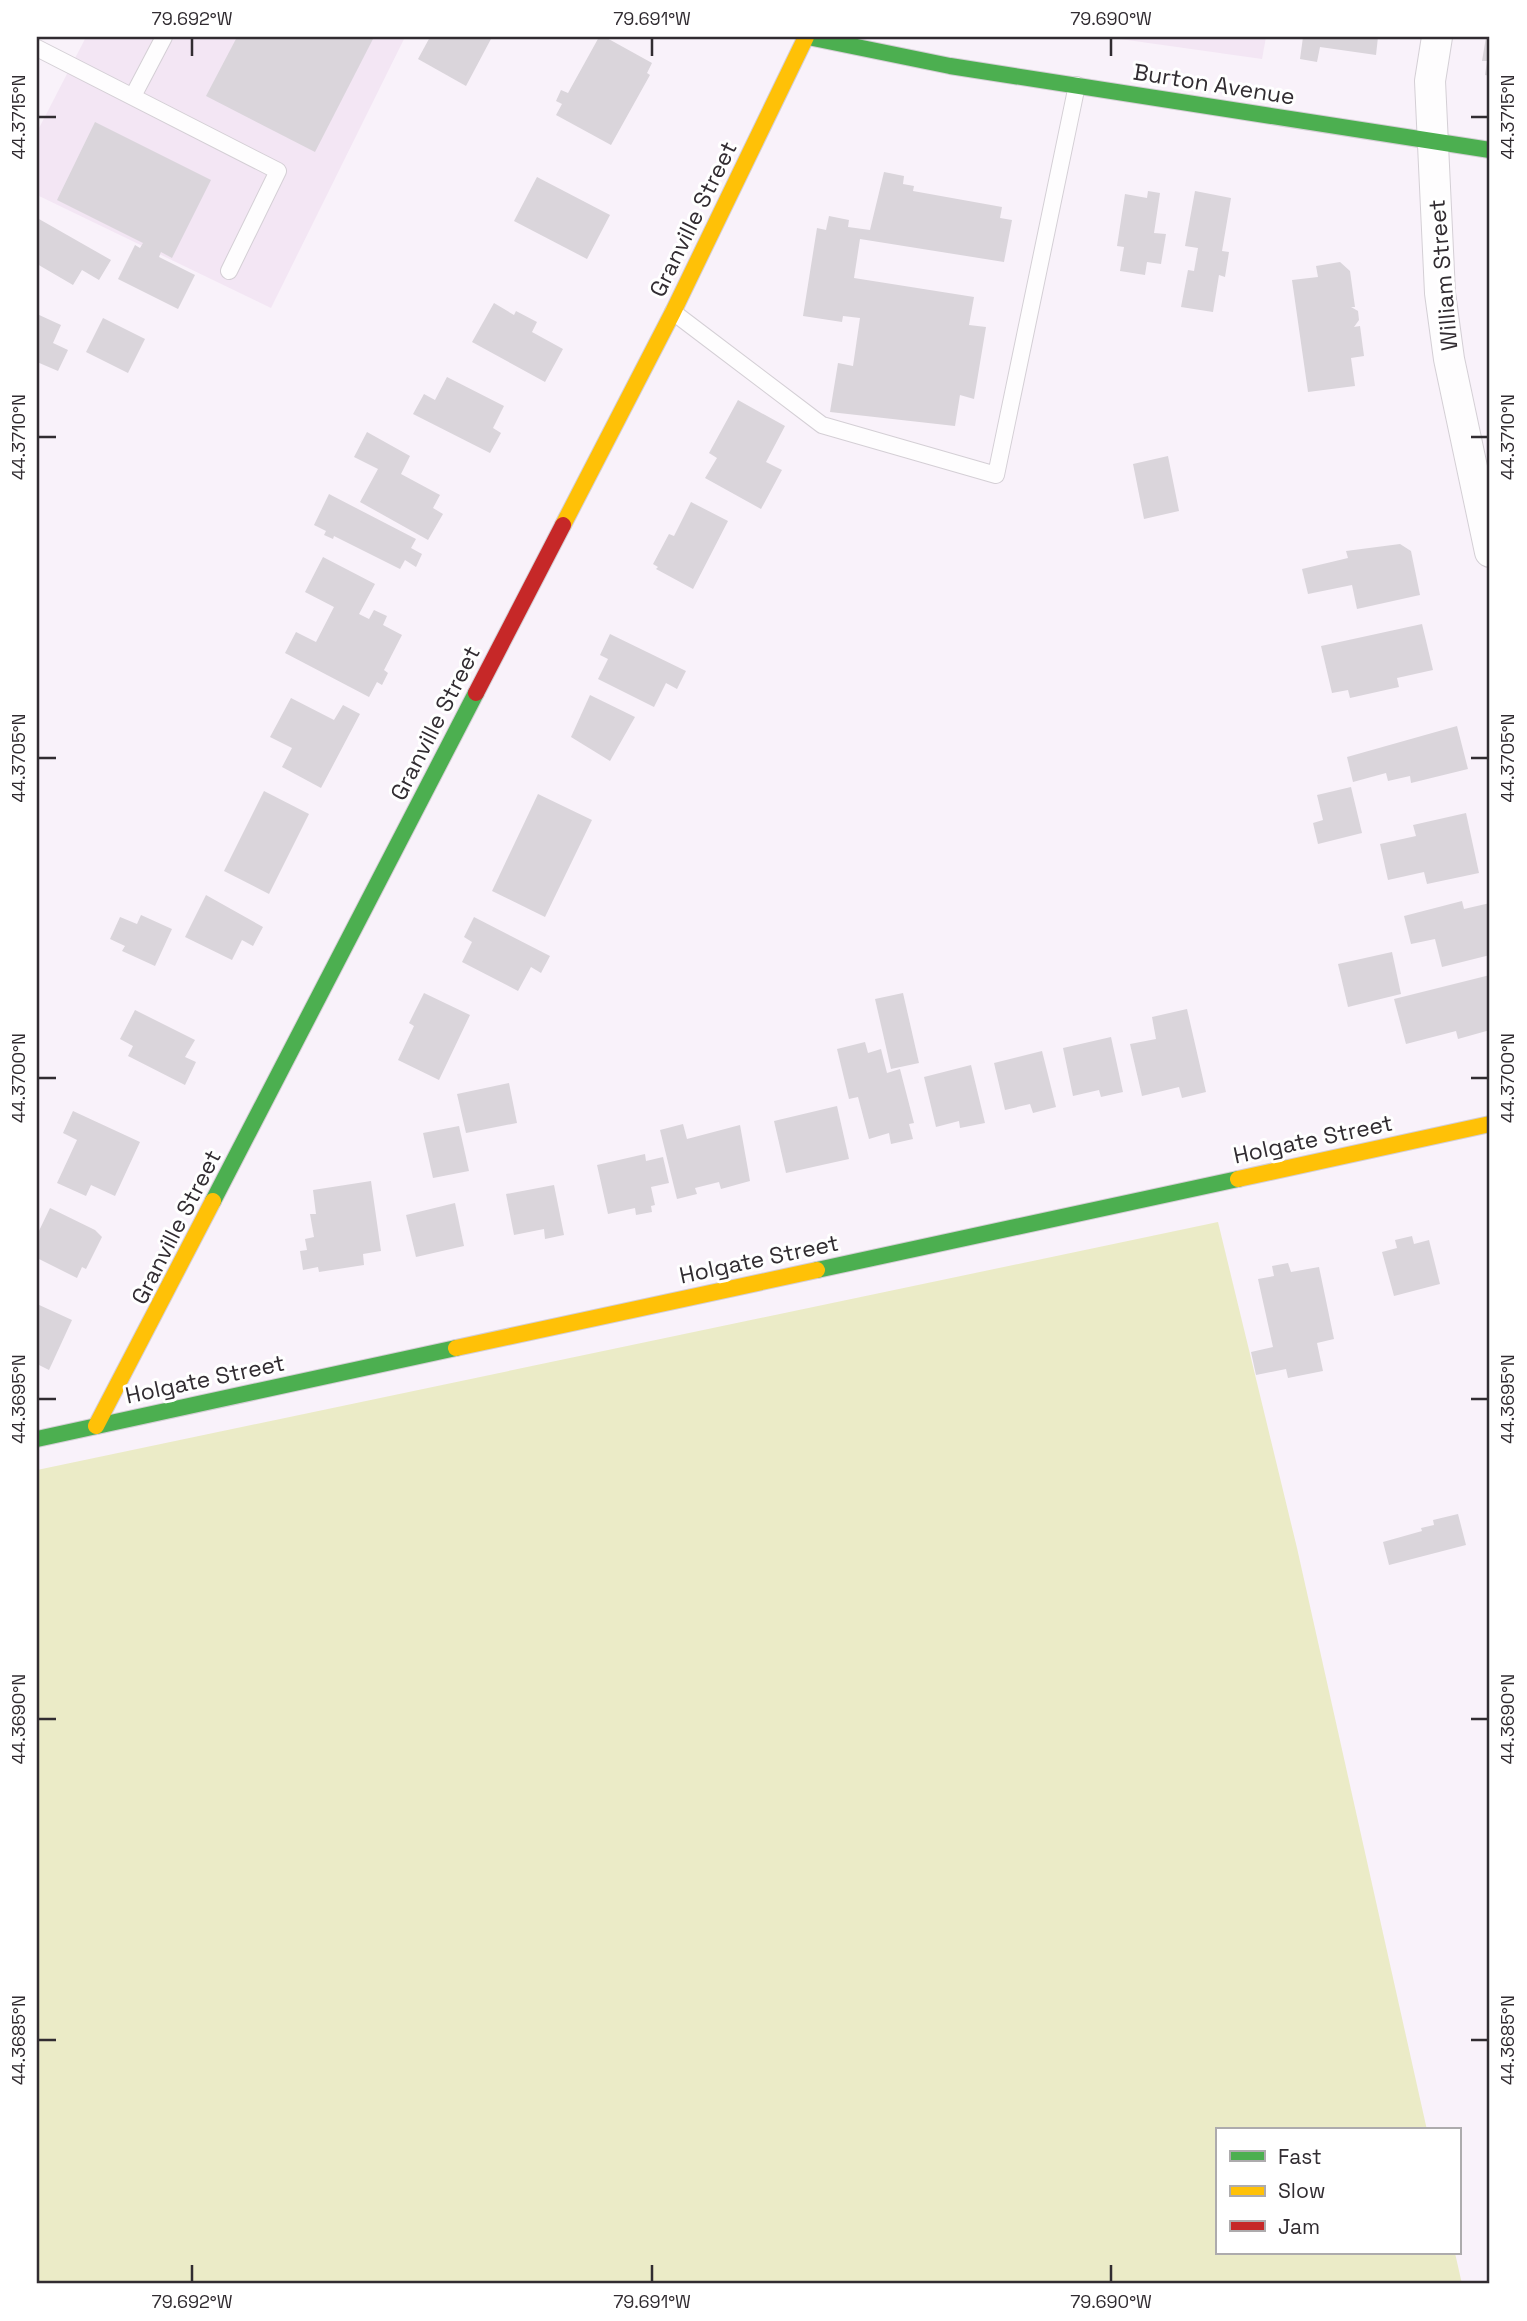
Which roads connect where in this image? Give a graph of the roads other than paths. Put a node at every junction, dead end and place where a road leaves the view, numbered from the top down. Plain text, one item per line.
1 (164, 37) edge
2 (807, 37) edge
3 (1437, 37) edge
4 (37, 48) edge
5 (1077, 85) junction
6 (133, 96) junction
7 (1432, 141) junction
8 (1490, 150) edge
9 (229, 271) dead end
10 (673, 312) junction
11 (1490, 552) edge
12 (1490, 1124) edge
13 (96, 1426) junction
14 (37, 1439) edge

1 - 6 lane
2 - 5 street, Burton Avenue
2 - 10 street, Granville Street
3 - 7 street, William Street
4 - 6 lane
5 - 7 street, Burton Avenue
5 - 10 lane
6 - 9 lane
7 - 8 street, Burton Avenue
7 - 11 street, William Street
10 - 13 street, Granville Street
12 - 13 street, Holgate Street
13 - 14 street, Holgate Street

